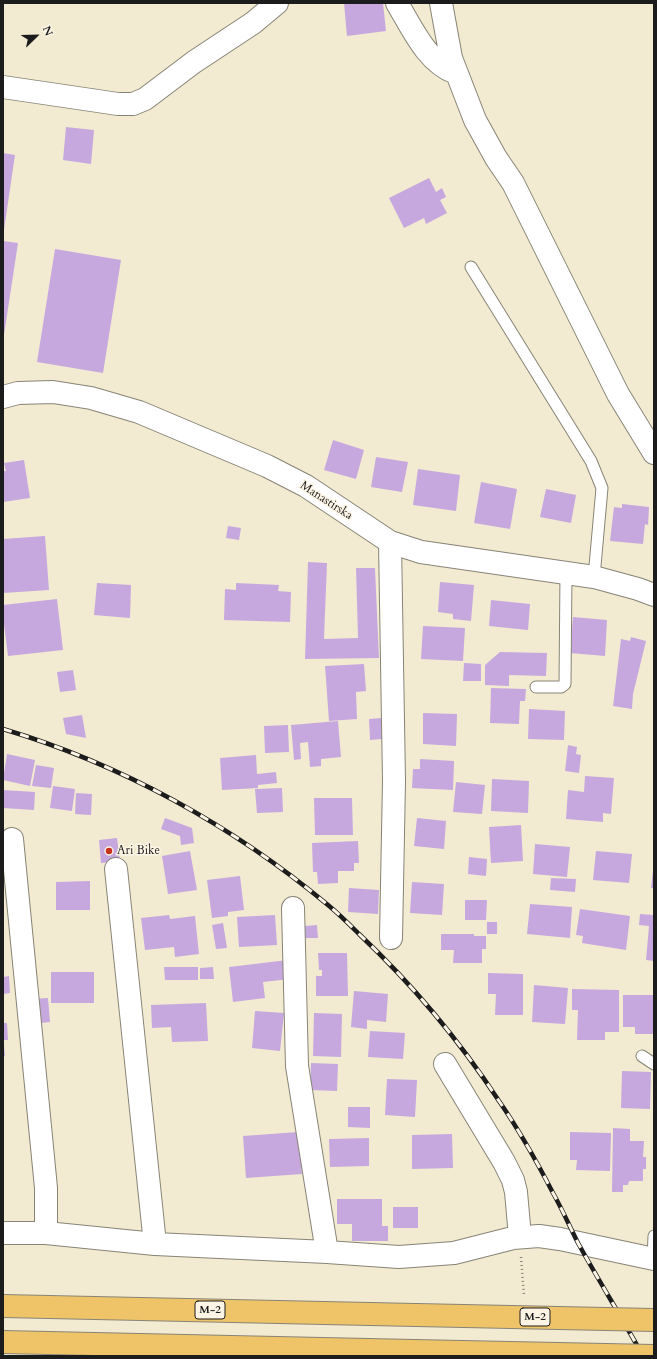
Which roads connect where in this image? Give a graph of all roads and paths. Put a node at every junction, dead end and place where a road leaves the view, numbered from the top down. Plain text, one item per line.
1 (277, 3) edge
2 (397, 3) edge
3 (441, 3) edge
4 (456, 73) junction
5 (3, 87) edge
6 (471, 268) dead end
7 (3, 397) edge
8 (654, 453) edge
9 (390, 542) junction
10 (566, 573) junction
11 (594, 577) junction
12 (654, 595) edge
13 (536, 687) dead end
14 (12, 839) dead end
15 (116, 869) dead end
16 (293, 908) dead end
17 (390, 938) dead end
18 (642, 1056) dead end
19 (446, 1064) dead end
20 (654, 1064) edge
21 (3, 1233) edge
22 (46, 1233) junction
23 (654, 1236) edge
24 (520, 1237) junction
25 (155, 1244) junction
26 (327, 1252) junction
27 (654, 1259) edge
28 (3, 1306) edge
29 (654, 1320) edge
30 (3, 1342) edge
31 (654, 1356) edge

1 - 5 street
2 - 4 street
3 - 4 street
4 - 8 street
6 - 11 lane
7 - 9 street, Manastirska
9 - 10 street, Manastirska
9 - 17 street
10 - 11 street, Manastirska
10 - 13 lane
11 - 12 street, Manastirska
14 - 22 street
15 - 25 street
16 - 26 street
18 - 20 lane
19 - 24 street
21 - 22 street
22 - 25 street
23 - 27 lane
24 - 26 street
24 - 27 street
25 - 26 street
28 - 29 main road, M-2, bridge
30 - 31 main road, bridge

